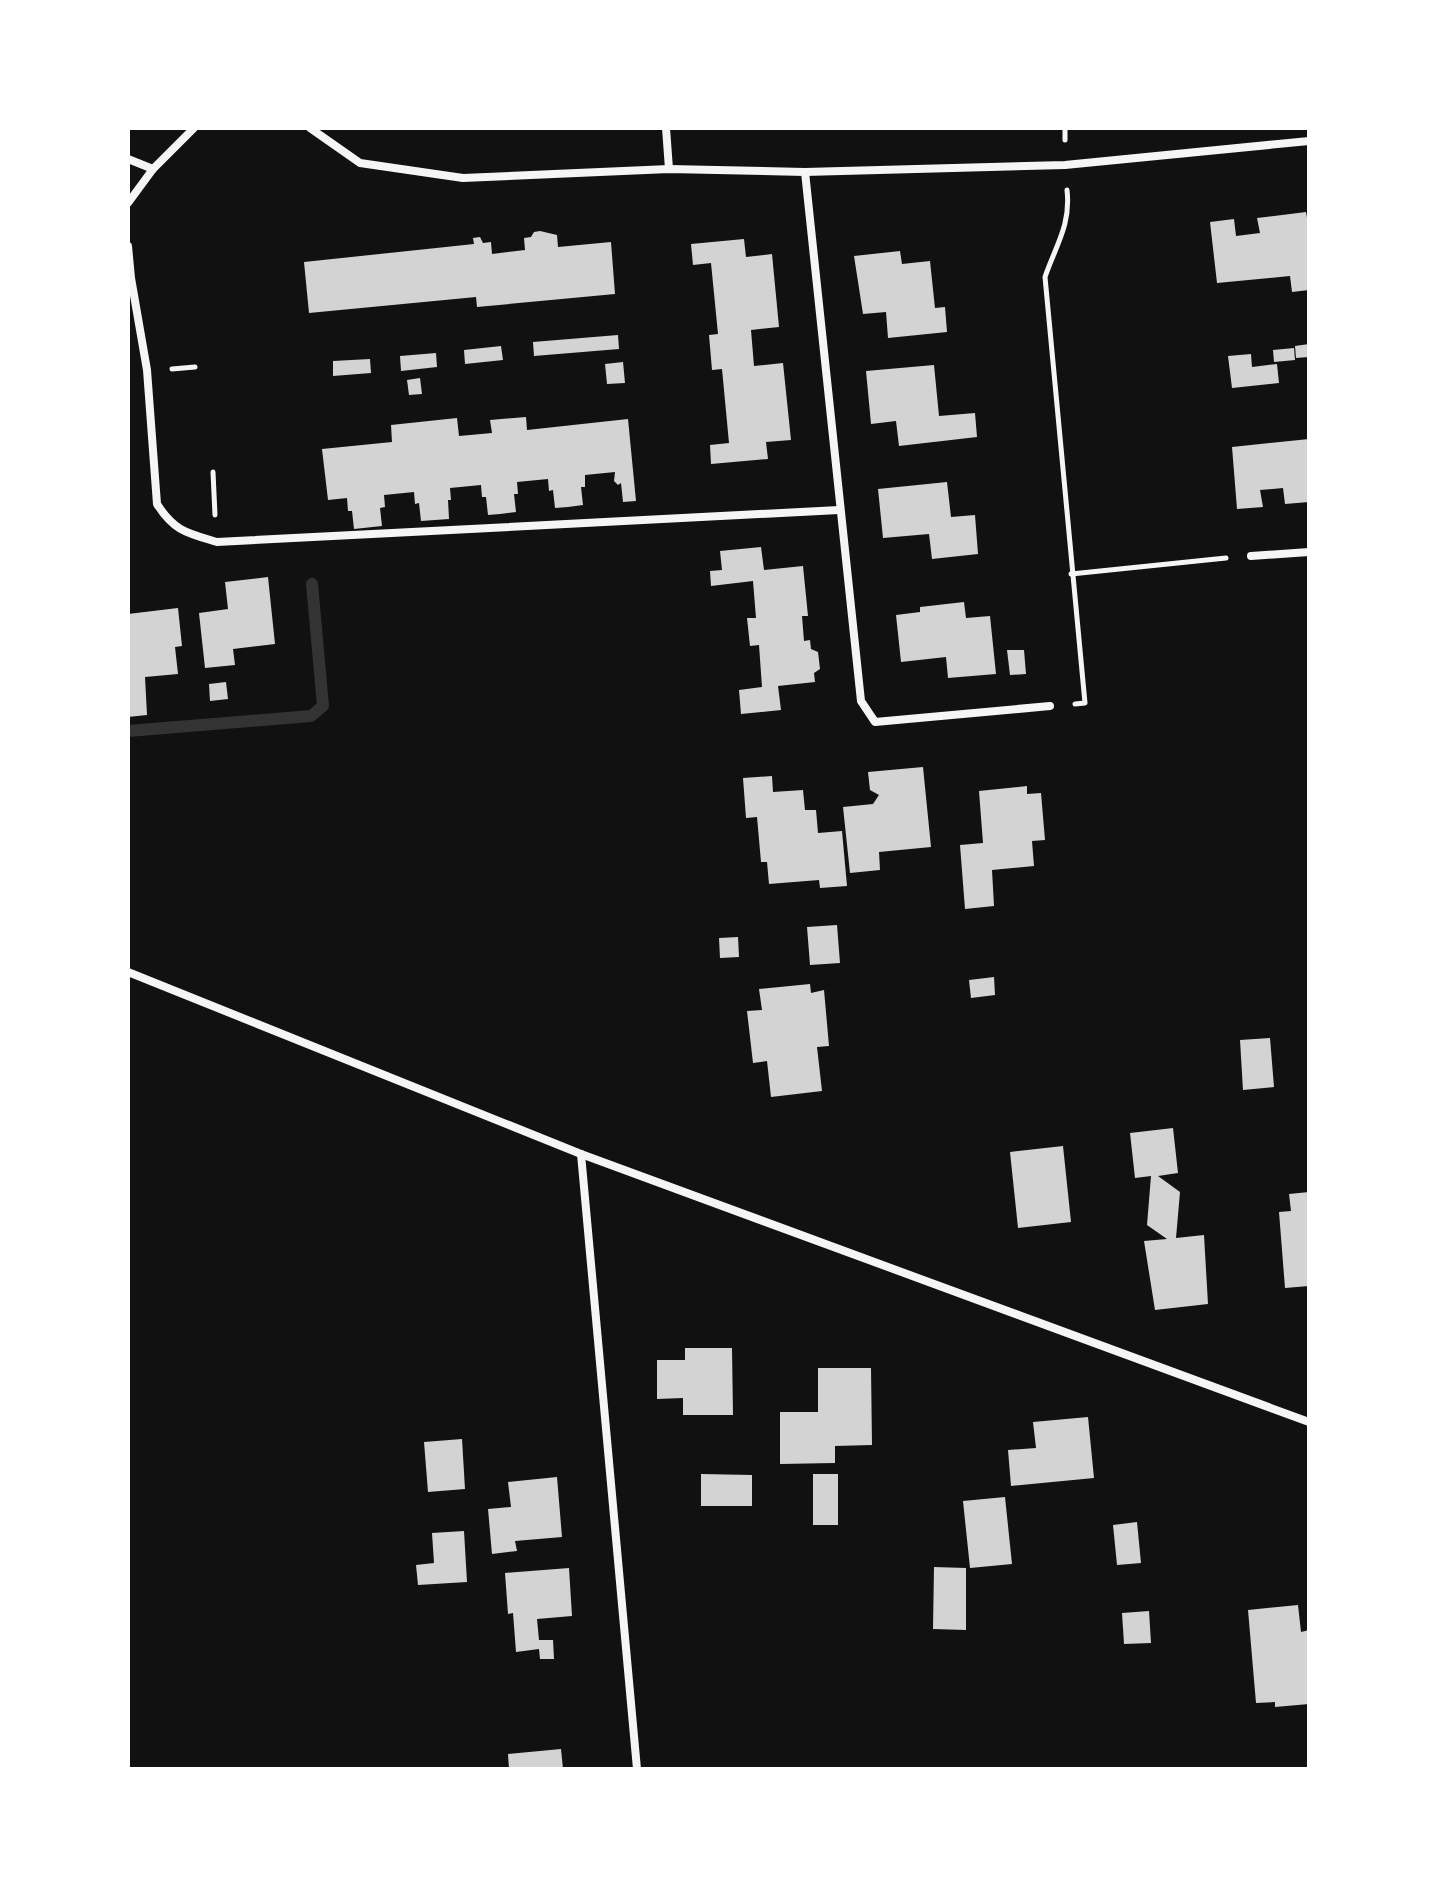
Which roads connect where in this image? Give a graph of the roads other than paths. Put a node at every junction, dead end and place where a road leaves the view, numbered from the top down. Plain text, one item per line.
1 (194, 128) edge
2 (310, 128) edge
3 (666, 128) edge
4 (1309, 141) edge
5 (128, 159) edge
6 (153, 169) junction
7 (669, 169) junction
8 (805, 172) junction
9 (128, 203) edge
10 (128, 246) edge
11 (839, 510) junction
12 (1309, 552) edge
13 (1251, 556) road end
14 (1050, 706) road end
15 (128, 972) edge
16 (581, 1154) junction
17 (1309, 1422) edge
18 (637, 1769) edge

1 - 6 street
2 - 7 street
3 - 7 street
4 - 8 street
5 - 6 street
6 - 9 street
7 - 8 street
8 - 11 street
10 - 11 street
11 - 14 street
12 - 13 street
15 - 16 street
16 - 17 street
16 - 18 street

